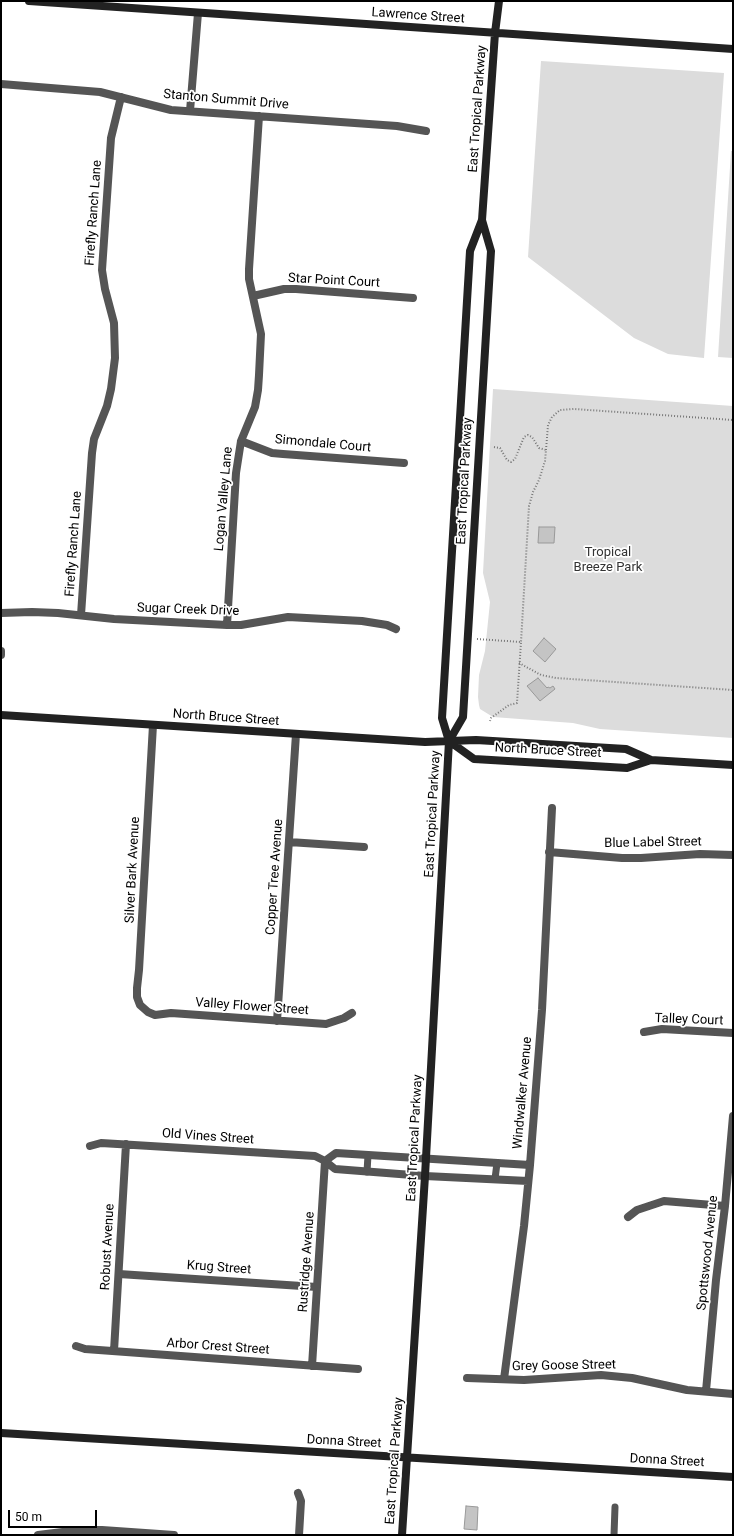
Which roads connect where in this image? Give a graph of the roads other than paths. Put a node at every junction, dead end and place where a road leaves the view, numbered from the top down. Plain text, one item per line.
1 (29, 1) edge
2 (499, 1) edge
3 (73, 2) edge
4 (198, 13) junction
5 (495, 33) junction
6 (733, 49) edge
7 (1, 84) edge
8 (121, 97) junction
9 (190, 111) junction
10 (259, 116) junction
11 (426, 131) dead end
12 (482, 220) junction
13 (253, 296) junction
14 (414, 298) dead end
15 (241, 441) junction
16 (404, 463) dead end
17 (1, 613) edge
18 (81, 615) junction
19 (227, 625) junction
20 (396, 629) dead end
21 (1, 651) edge
22 (1, 655) edge
23 (1, 715) edge
24 (153, 725) junction
25 (296, 734) junction
26 (449, 741) junction
27 (651, 760) junction
28 (733, 765) edge
29 (552, 808) dead end
30 (289, 842) junction
31 (364, 847) dead end
32 (550, 852) junction
33 (733, 855) edge
34 (148, 1012) joint
35 (352, 1013) dead end
36 (277, 1022) junction
37 (644, 1032) dead end
38 (733, 1033) edge
39 (733, 1116) edge
40 (126, 1144) junction
41 (90, 1146) dead end
42 (368, 1155) junction
43 (426, 1159) junction
44 (325, 1161) junction
45 (496, 1163) junction
46 (530, 1165) junction
47 (367, 1172) junction
48 (425, 1176) junction
49 (495, 1179) junction
50 (528, 1182) junction
51 (725, 1206) junction
52 (628, 1217) dead end
53 (119, 1274) junction
54 (317, 1286) junction
55 (76, 1346) dead end
56 (114, 1351) junction
57 (312, 1366) junction
58 (358, 1369) dead end
59 (467, 1378) dead end
60 (504, 1379) junction
61 (706, 1391) junction
62 (733, 1394) edge
63 (1, 1434) edge
64 (407, 1457) junction
65 (733, 1477) edge
66 (298, 1494) dead end
67 (615, 1507) dead end
68 (70, 1533) edge
69 (38, 1535) edge
70 (174, 1535) edge
71 (299, 1535) edge
72 (402, 1535) edge
73 (614, 1535) edge

1 - 3 street, Lawrence Street
2 - 5 street, East Tropical Parkway
3 - 4 street, Lawrence Street
4 - 5 street, Lawrence Street
4 - 9 street
5 - 6 street, Lawrence Street
5 - 12 street, East Tropical Parkway
7 - 8 street, Stanton Summit Drive
8 - 9 street, Stanton Summit Drive
8 - 18 street, Firefly Ranch Lane
9 - 10 street, Stanton Summit Drive
10 - 11 street, Stanton Summit Drive
10 - 13 street, Logan Valley Lane
12 - 26 street, East Tropical Parkway
12 - 26 street, East Tropical Parkway
13 - 14 street, Star Point Court
13 - 15 street, Logan Valley Lane
15 - 16 street, Simondale Court
15 - 19 street, Logan Valley Lane
17 - 18 street, Sugar Creek Drive
18 - 19 street, Sugar Creek Drive
19 - 20 street, Sugar Creek Drive
21 - 22 street
23 - 24 street, North Bruce Street
24 - 25 street, North Bruce Street
24 - 34 street, Silver Bark Avenue
25 - 26 street, North Bruce Street
25 - 30 street, Copper Tree Avenue
26 - 27 street, North Bruce Street
26 - 27 street, North Bruce Street
26 - 43 street, East Tropical Parkway
27 - 28 street, North Bruce Street
29 - 32 street, Windwalker Avenue
30 - 31 street
30 - 36 street, Copper Tree Avenue
32 - 33 street, Blue Label Street
32 - 46 street, Windwalker Avenue
34 - 36 street, Valley Flower Street
35 - 36 street, Valley Flower Street
37 - 38 street, Talley Court
39 - 51 street, Spottswood Avenue
40 - 41 street, Old Vines Street
40 - 44 street, Old Vines Street
40 - 53 street, Robust Avenue
42 - 43 street
42 - 44 street
42 - 47 lane
43 - 45 street
43 - 48 street, East Tropical Parkway
44 - 47 street, Old Vines Street
44 - 54 street, Rustridge Avenue
45 - 46 street
45 - 49 lane
46 - 50 street, Windwalker Avenue
47 - 48 street, Old Vines Street
48 - 49 street, Old Vines Street
48 - 64 street, East Tropical Parkway
49 - 50 street, Old Vines Street
50 - 60 street, Windwalker Avenue
51 - 52 street
51 - 61 street, Spottswood Avenue
53 - 54 street, Krug Street
53 - 56 street, Robust Avenue
54 - 57 street, Rustridge Avenue
55 - 56 street, Arbor Crest Street
56 - 57 street, Arbor Crest Street
57 - 58 street, Arbor Crest Street
59 - 60 street, Grey Goose Street
60 - 61 street, Grey Goose Street
61 - 62 street, Grey Goose Street
63 - 64 street, Donna Street
64 - 65 street, Donna Street
64 - 72 street, East Tropical Parkway
66 - 71 street
67 - 73 lane
68 - 69 street
68 - 70 street

